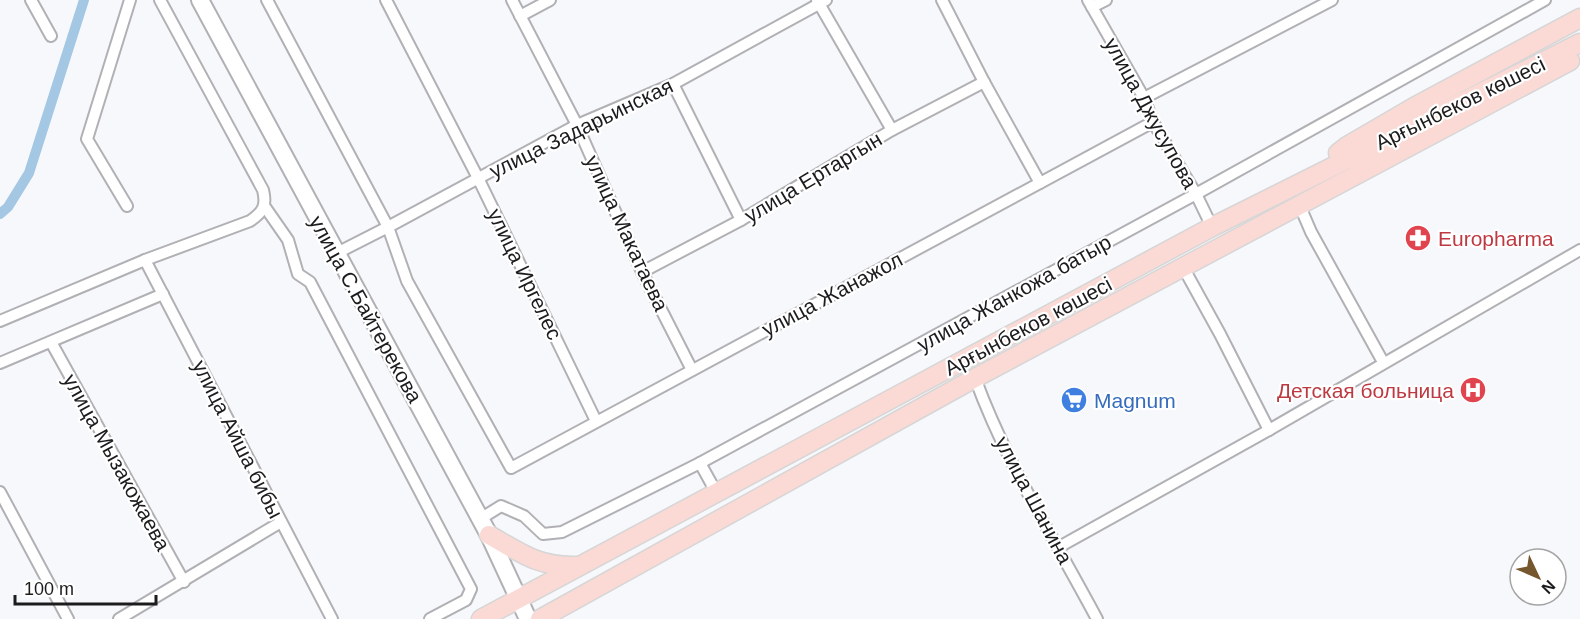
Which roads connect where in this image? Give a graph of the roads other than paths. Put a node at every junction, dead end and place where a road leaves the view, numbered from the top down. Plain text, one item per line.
1 (31, 0) edge
2 (130, 0) edge
3 (160, 0) edge
4 (200, 0) edge
5 (267, 0) edge
6 (386, 0) edge
7 (512, 0) edge
8 (550, 0) edge
9 (942, 0) edge
10 (1106, 0) edge
11 (1332, 0) edge
12 (1545, 0) edge
13 (821, 1) edge
14 (1090, 4) edge
15 (520, 16) junction
16 (1580, 18) edge
17 (51, 36) dead end
18 (1580, 43) edge
19 (1580, 56) edge
20 (1580, 70) edge
21 (984, 82) junction
22 (673, 84) junction
23 (1144, 98) junction
24 (1153, 122) junction
25 (577, 125) junction
26 (892, 130) junction
27 (1311, 177) junction
28 (478, 178) junction
29 (1040, 183) junction
30 (1324, 192) junction
31 (1196, 194) junction
32 (1299, 204) junction
33 (127, 206) dead end
34 (265, 207) junction
35 (741, 220) junction
36 (388, 227) junction
37 (1212, 227) junction
38 (1580, 250) edge
39 (335, 254) junction
40 (145, 260) junction
41 (1183, 267) junction
42 (642, 272) junction
43 (163, 294) junction
44 (0, 321) edge
45 (51, 342) junction
46 (1383, 362) junction
47 (0, 363) edge
48 (692, 370) junction
49 (975, 378) junction
50 (596, 421) junction
51 (1269, 430) junction
52 (700, 463) junction
53 (0, 492) edge
54 (716, 492) junction
55 (282, 522) junction
56 (485, 527) junction
57 (1059, 547) junction
58 (578, 566) junction
59 (184, 582) junction
60 (592, 590) junction
61 (519, 599) junction
62 (68, 619) edge
63 (119, 619) edge
64 (332, 619) edge
65 (430, 619) edge
66 (481, 619) edge
67 (528, 619) edge
68 (540, 619) edge
69 (567, 619) edge
70 (1097, 619) edge

1 - 17 street
2 - 33 street
3 - 34 street
4 - 39 main road, улица С.Байтерекова
5 - 36 street
6 - 28 street, улица Иргелес
7 - 15 street, улица Макатаева
8 - 15 street
9 - 21 street
10 - 14 street
11 - 23 street
12 - 31 street, улица Жанкожа батыр
13 - 22 street, улица Задарьинская
13 - 26 street
14 - 23 street, улица Джусупова
15 - 25 street, улица Макатаева
16 - 27 main road
18 - 27 main road, Арғынбеков көшесі
19 - 30 main road, Арғынбеков көшесі
20 - 30 main road
21 - 26 street, улица Ертаргын
21 - 29 street
22 - 25 street, улица Задарьинская
22 - 35 street
23 - 24 street, улица Джусупова
24 - 29 street, улица Жанажол
24 - 31 street, улица Джусупова
25 - 28 street, улица Задарьинская
25 - 42 street, улица Макатаева
26 - 35 street, улица Ертаргын
27 - 37 main road, Арғынбеков көшесі
28 - 36 street, улица Задарьинская
28 - 50 street, улица Иргелес
29 - 48 street, улица Жанажол
30 - 32 main road, Арғынбеков көшесі
31 - 37 street, улица Джусупова
31 - 52 street, улица Жанкожа батыр
32 - 41 main road, Арғынбеков көшесі
32 - 46 street
34 - 40 street
34 - 65 street
35 - 42 street, улица Ертаргын
36 - 39 street, улица Задарьинская
36 - 50 street, улица Жанажол
37 - 54 main road, Арғынбеков көшесі
38 - 46 street
39 - 56 main road, улица С.Байтерекова
40 - 43 street, улица Айша бибы
40 - 44 street
41 - 49 main road, Арғынбеков көшесі
41 - 51 street
42 - 48 street, улица Макатаева
43 - 45 street
43 - 55 street, улица Айша бибы
45 - 47 street
45 - 59 street, улица Мызакожаева
46 - 51 street
48 - 50 street, улица Жанажол
49 - 57 street, улица Шанина
49 - 60 main road, Арғынбеков көшесі
51 - 57 street
52 - 54 street
52 - 56 street, улица Жанкожа батыр
53 - 62 street
54 - 58 main road, Арғынбеков көшесі
55 - 59 street
55 - 64 street, улица Айша бибы
56 - 58 main road
56 - 61 main road, улица С.Байтерекова
57 - 70 street, улица Шанина
58 - 61 main road, Арғынбеков көшесі
59 - 63 street
60 - 68 main road, Арғынбеков көшесі
60 - 69 main road
61 - 66 main road, Арғынбеков көшесі
61 - 67 main road, улица С.Байтерекова

